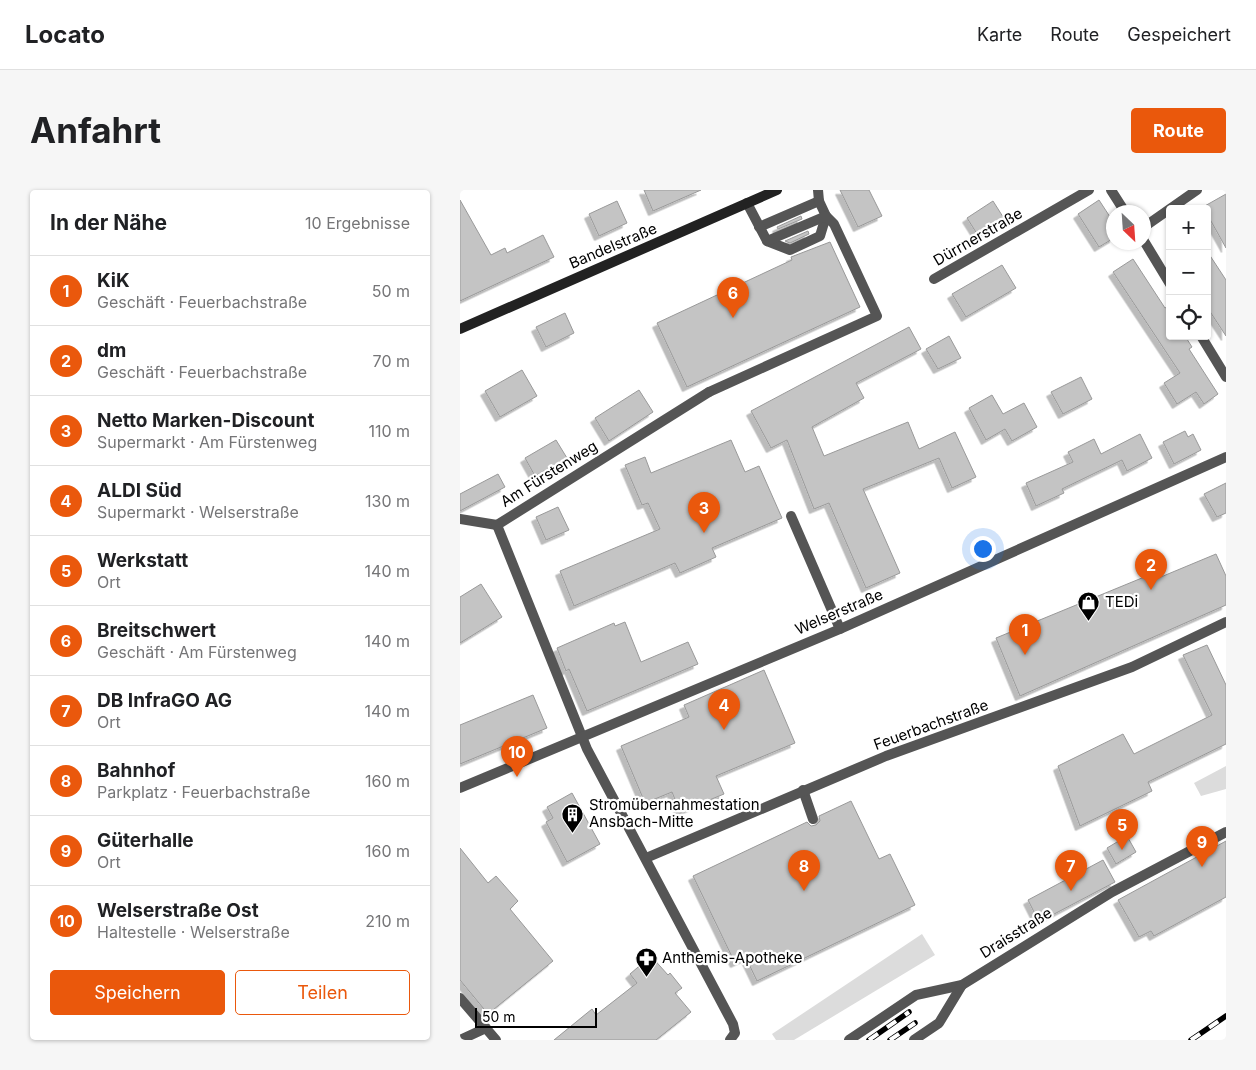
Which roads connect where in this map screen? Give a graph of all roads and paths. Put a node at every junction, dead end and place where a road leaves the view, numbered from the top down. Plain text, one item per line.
1 (774, 190) edge
2 (818, 190) edge
3 (1089, 190) edge
4 (1111, 190) edge
5 (1197, 190) edge
6 (819, 201) junction
7 (747, 203) junction
8 (1121, 205) edge
9 (826, 216) junction
10 (1151, 222) edge
11 (759, 228) junction
12 (767, 241) junction
13 (1149, 250) edge
14 (1166, 277) edge
15 (934, 279) dead end
16 (460, 329) edge
17 (1203, 340) edge
18 (1226, 377) edge
19 (1226, 457) edge
20 (791, 516) dead end
21 (460, 519) edge
22 (497, 525) junction
23 (1226, 622) edge
24 (840, 628) junction
25 (582, 736) junction
26 (460, 788) edge
27 (803, 790) junction
28 (812, 819) dead end
29 (1226, 832) edge
30 (646, 858) junction
31 (962, 984) junction
32 (460, 998) edge
33 (486, 1028) junction
34 (460, 1040) edge
35 (496, 1040) edge
36 (730, 1040) edge
37 (849, 1040) edge
38 (914, 1040) edge

1 - 7 street, Bandelstraße
2 - 6 street
3 - 15 street, Dürrnerstraße
4 - 8 street
5 - 10 street
6 - 9 street
6 - 11 street
7 - 11 street
7 - 16 street, Bandelstraße
9 - 12 street
9 - 12 street
9 - 22 street, Am Fürstenweg
11 - 12 street
13 - 14 street
17 - 18 street
19 - 24 street, Welserstraße
20 - 24 street
21 - 22 street
22 - 25 street, Am Fürstenweg
23 - 27 street, Feuerbachstraße
24 - 25 street, Welserstraße
25 - 26 street, Welserstraße
25 - 30 street
27 - 28 street
27 - 30 street, Feuerbachstraße
29 - 31 street, Draisstraße
30 - 36 street
31 - 37 street, Draisstraße
31 - 38 street
32 - 33 street
33 - 34 street
33 - 35 street

